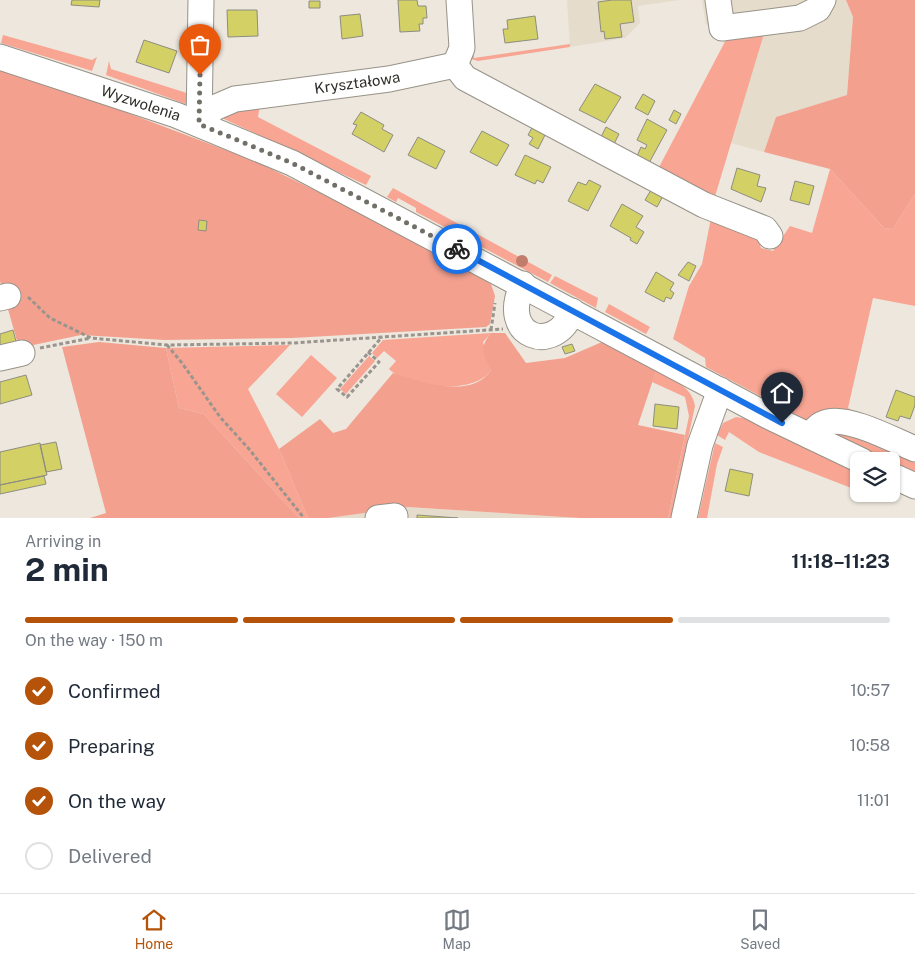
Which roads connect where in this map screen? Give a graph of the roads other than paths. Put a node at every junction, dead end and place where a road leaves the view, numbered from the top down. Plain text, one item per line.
1 (201, 0) edge
2 (459, 0) edge
3 (823, 0) edge
4 (728, 4) edge
5 (0, 57) edge
6 (455, 65) junction
7 (199, 124) junction
8 (770, 236) dead end
9 (523, 284) junction
10 (572, 310) junction
11 (720, 390) junction
12 (810, 436) junction
13 (915, 449) edge
14 (850, 455) edge
15 (900, 479) edge
16 (915, 486) edge
17 (684, 518) edge

1 - 7 street
2 - 6 street
3 - 4 street
5 - 7 street, Wyzwolenia
6 - 7 street, Kryształowa
6 - 8 street
7 - 9 street, Wyzwolenia
9 - 10 street, Wyzwolenia
9 - 10 street
10 - 11 street, Wyzwolenia
11 - 12 street, Wyzwolenia
11 - 17 street
12 - 13 street
12 - 14 street, Wyzwolenia
15 - 16 street

